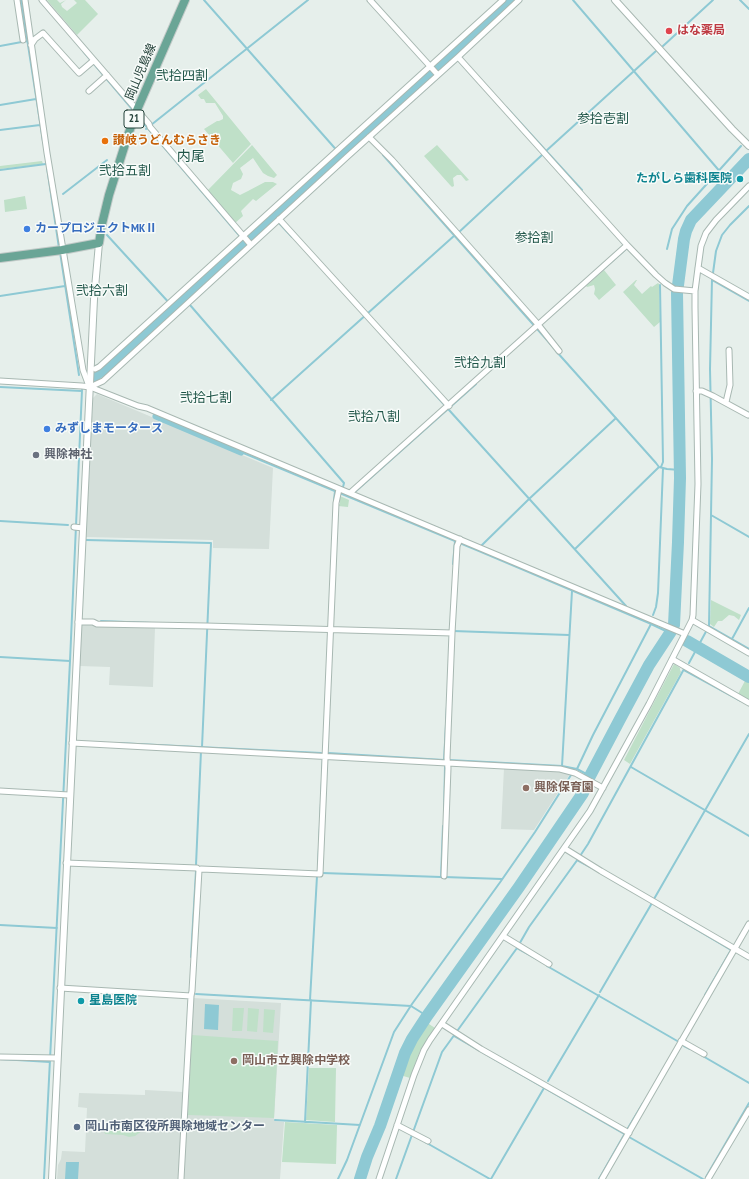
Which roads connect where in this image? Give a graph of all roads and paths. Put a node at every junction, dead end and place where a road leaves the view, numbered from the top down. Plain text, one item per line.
1 (17, 0) edge
2 (25, 0) edge
3 (42, 0) edge
4 (185, 0) edge
5 (370, 0) edge
6 (504, 0) edge
7 (519, 0) edge
8 (615, 0) edge
9 (23, 40) dead end
10 (31, 45) junction
11 (458, 57) junction
12 (92, 62) dead end
13 (433, 70) junction
14 (105, 76) junction
15 (89, 91) dead end
16 (137, 110) junction
17 (369, 136) junction
18 (749, 146) edge
19 (311, 181) junction
20 (749, 186) edge
21 (293, 198) junction
22 (279, 219) junction
23 (245, 240) junction
24 (99, 243) junction
25 (627, 245) junction
26 (61, 250) junction
27 (0, 258) edge
28 (698, 268) junction
29 (695, 292) junction
30 (749, 297) edge
31 (537, 326) junction
32 (729, 350) dead end
33 (559, 351) dead end
34 (95, 369) dead end
35 (0, 381) edge
36 (90, 387) junction
37 (696, 391) junction
38 (726, 402) junction
39 (447, 407) junction
40 (748, 415) dead end
41 (338, 491) junction
42 (350, 493) junction
43 (459, 542) junction
44 (692, 620) junction
45 (78, 622) junction
46 (330, 630) junction
47 (453, 631) junction
48 (683, 633) junction
49 (749, 653) edge
50 (672, 659) junction
51 (749, 703) edge
52 (72, 743) junction
53 (326, 756) junction
54 (447, 763) junction
55 (603, 788) junction
56 (0, 791) edge
57 (65, 794) junction
58 (564, 848) junction
59 (66, 863) junction
60 (199, 870) junction
61 (444, 876) dead end
62 (749, 924) edge
63 (503, 936) junction
64 (735, 949) junction
65 (749, 957) edge
66 (549, 964) dead end
67 (60, 988) junction
68 (191, 996) junction
69 (442, 1024) junction
70 (681, 1041) junction
71 (704, 1054) dead end
72 (0, 1057) edge
73 (53, 1058) junction
74 (749, 1110) edge
75 (397, 1125) junction
76 (629, 1133) junction
77 (428, 1141) dead end
78 (52, 1179) edge
79 (181, 1179) edge
80 (378, 1179) edge
81 (602, 1179) edge
82 (708, 1179) edge

1 - 9 street
2 - 10 street
3 - 14 street
4 - 16 main road, 岡山児島線 / 21
5 - 13 street
6 - 13 street
7 - 11 street
8 - 18 street
10 - 12 street
10 - 26 street
11 - 13 street
11 - 25 street
13 - 17 street
13 - 19 street
14 - 15 street
14 - 16 street
16 - 23 street
16 - 24 main road, 岡山児島線 / 21
17 - 19 street
17 - 31 street
19 - 21 street
19 - 21 street
20 - 28 street
21 - 22 street
21 - 23 street
22 - 23 street
22 - 39 street
23 - 34 street
23 - 36 street
24 - 26 main road
24 - 36 street
25 - 29 street
25 - 31 street
26 - 27 main road
26 - 36 street
28 - 29 street
28 - 30 street
29 - 37 street
31 - 33 street
31 - 39 street
32 - 38 street
35 - 36 street
36 - 41 street
36 - 45 street
37 - 38 street
37 - 44 street
38 - 40 street
39 - 42 street
41 - 42 street
41 - 46 street
42 - 43 street
43 - 47 street
43 - 48 street
44 - 48 street
44 - 49 street
45 - 46 street
45 - 52 street
46 - 47 street
46 - 53 street
47 - 54 street
48 - 50 street
50 - 51 street
50 - 55 street
52 - 53 street
52 - 57 street
53 - 54 street
53 - 60 street
54 - 55 street
54 - 61 street
55 - 58 street
56 - 57 street
57 - 59 street
58 - 63 street
58 - 64 street
59 - 60 street
59 - 67 street
60 - 68 street
62 - 64 street
63 - 66 street
63 - 69 street
64 - 65 street
64 - 70 street
67 - 68 street
67 - 73 street
68 - 79 street
69 - 75 street
69 - 76 street
70 - 71 street
70 - 76 street
72 - 73 street
73 - 78 street
74 - 82 street
75 - 77 street
75 - 80 street
76 - 81 street

